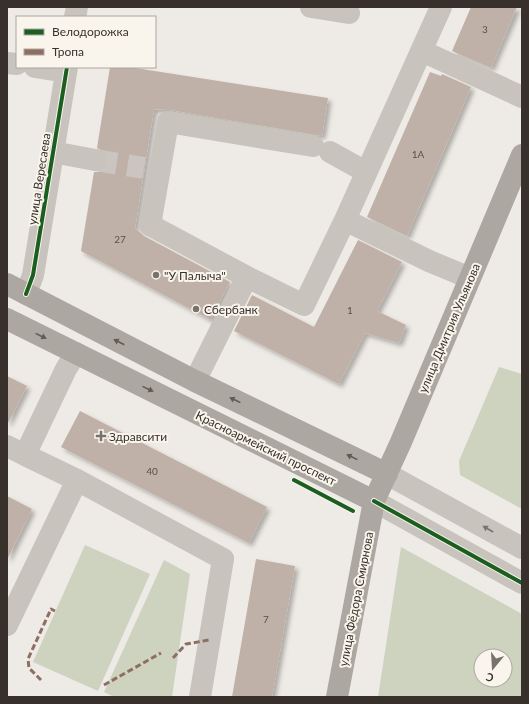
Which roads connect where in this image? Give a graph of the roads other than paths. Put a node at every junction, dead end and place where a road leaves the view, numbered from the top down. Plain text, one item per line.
1 (311, 7) edge
2 (441, 7) edge
3 (349, 13) dead end
4 (422, 51) junction
5 (51, 68) edge
6 (67, 69) edge
7 (522, 97) edge
8 (53, 152) junction
9 (522, 155) edge
10 (96, 160) tunnel mouth
11 (366, 172) junction
12 (345, 220) junction
13 (247, 277) junction
14 (470, 278) junction
15 (16, 289) edge
16 (7, 319) edge
17 (76, 353) junction
18 (195, 381) junction
19 (16, 451) edge
20 (387, 474) junction
21 (77, 480) junction
22 (374, 501) junction
23 (522, 548) edge
24 (522, 583) edge
25 (7, 625) edge
26 (200, 697) edge
27 (337, 697) edge

1 - 3 street
2 - 4 street
4 - 7 street
4 - 11 street
5 - 6 street
6 - 8 street, улица Вересаева
8 - 10 street
8 - 15 street, улица Вересаева
9 - 14 main road, улица Дмитрия Ульянова
11 - 12 street
11 - 13 street
12 - 13 street
12 - 14 street
13 - 18 street
14 - 20 main road, улица Дмитрия Ульянова
18 -> 15 main road
16 -> 17 main road, Красноармейский проспект
17 - 19 street
17 -> 22 main road, Красноармейский проспект
20 -> 18 main road
19 - 21 street
20 - 22 main road, улица Дмитрия Ульянова
23 -> 20 street
21 - 25 street
21 - 26 street
22 - 24 street, Красноармейский проспект
22 - 27 main road, улица Фёдора Смирнова

